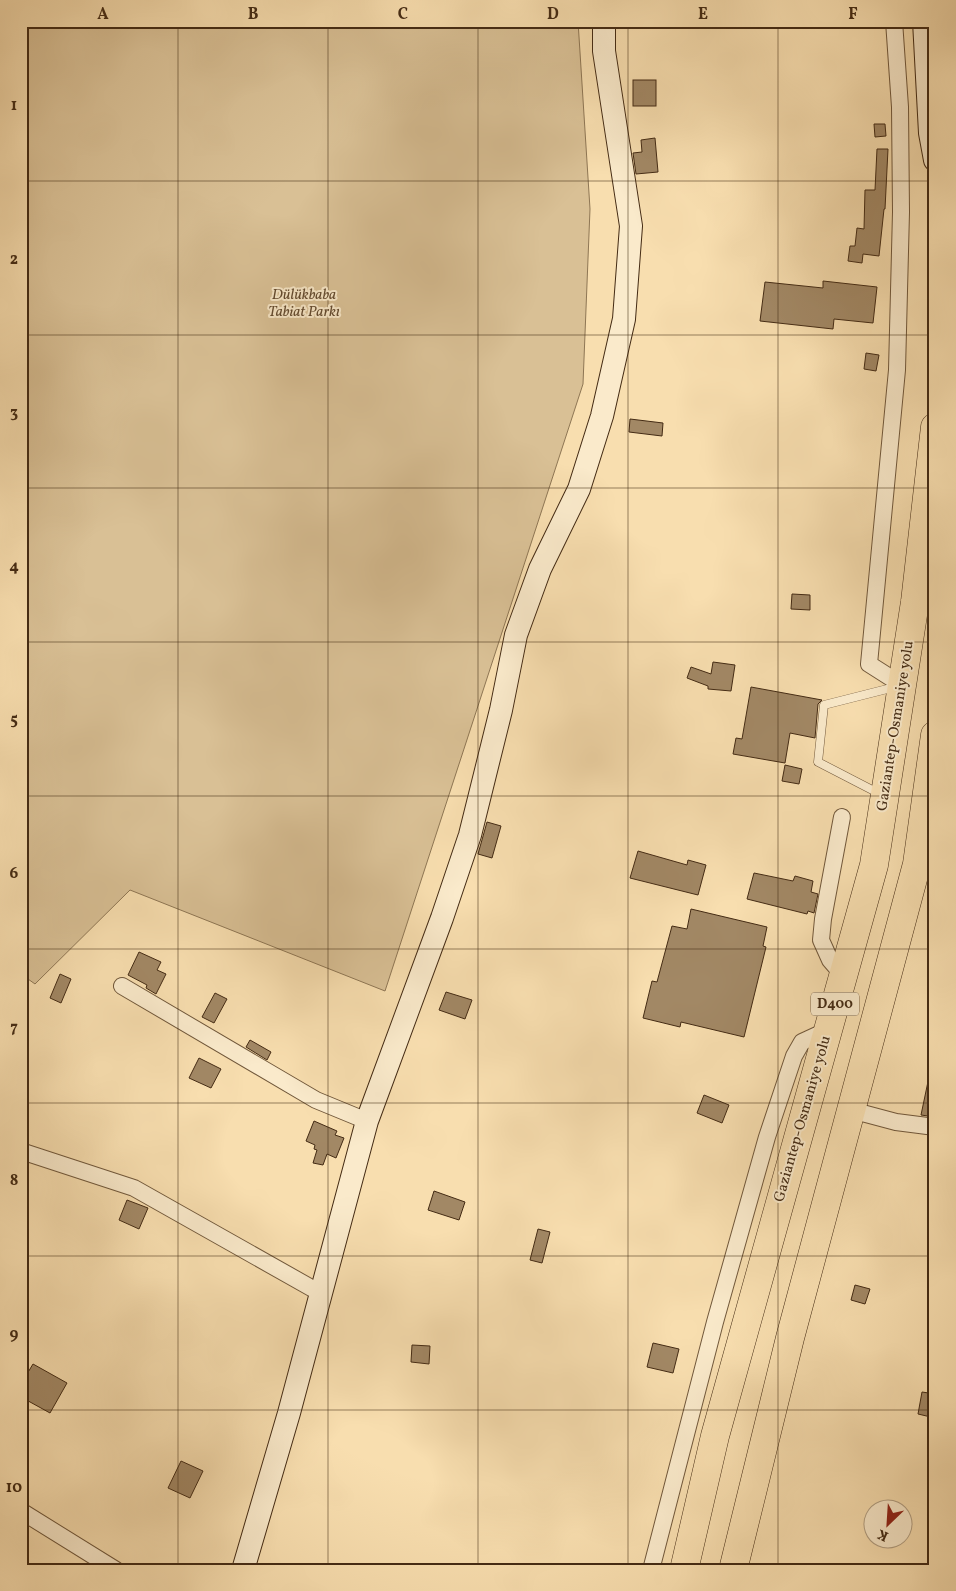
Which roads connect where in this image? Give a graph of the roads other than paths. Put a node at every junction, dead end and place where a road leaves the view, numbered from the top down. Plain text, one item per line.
1 (604, 21) edge
2 (894, 21) edge
3 (924, 21) edge
4 (935, 160) edge
5 (935, 427) edge
6 (902, 685) junction
7 (935, 735) edge
8 (884, 797) junction
9 (930, 798) edge
10 (842, 817) dead end
11 (843, 975) junction
12 (122, 986) dead end
13 (828, 1030) junction
14 (851, 1110) junction
15 (367, 1120) junction
16 (935, 1127) edge
17 (21, 1151) edge
18 (322, 1294) junction
19 (21, 1511) edge
20 (116, 1570) edge
21 (243, 1570) edge
22 (651, 1570) edge
23 (684, 1570) edge
24 (733, 1570) edge

1 - 15 street
2 - 6 street
3 - 4 street
5 - 6 highway, Gaziantep-Osmaniye yolu / D400
6 - 8 highway, Gaziantep-Osmaniye yolu / D400
6 - 8 lane
7 - 9 highway, D400
8 - 11 highway, Gaziantep-Osmaniye yolu / D400
9 - 14 highway, D400
10 - 11 street
11 - 13 highway, Gaziantep-Osmaniye yolu / D400
12 - 15 street
13 - 22 street
13 - 23 highway, Gaziantep-Osmaniye yolu / D400
14 - 16 street
14 - 24 highway, D400
15 - 18 street
17 - 18 street
18 - 21 street
19 - 20 street

